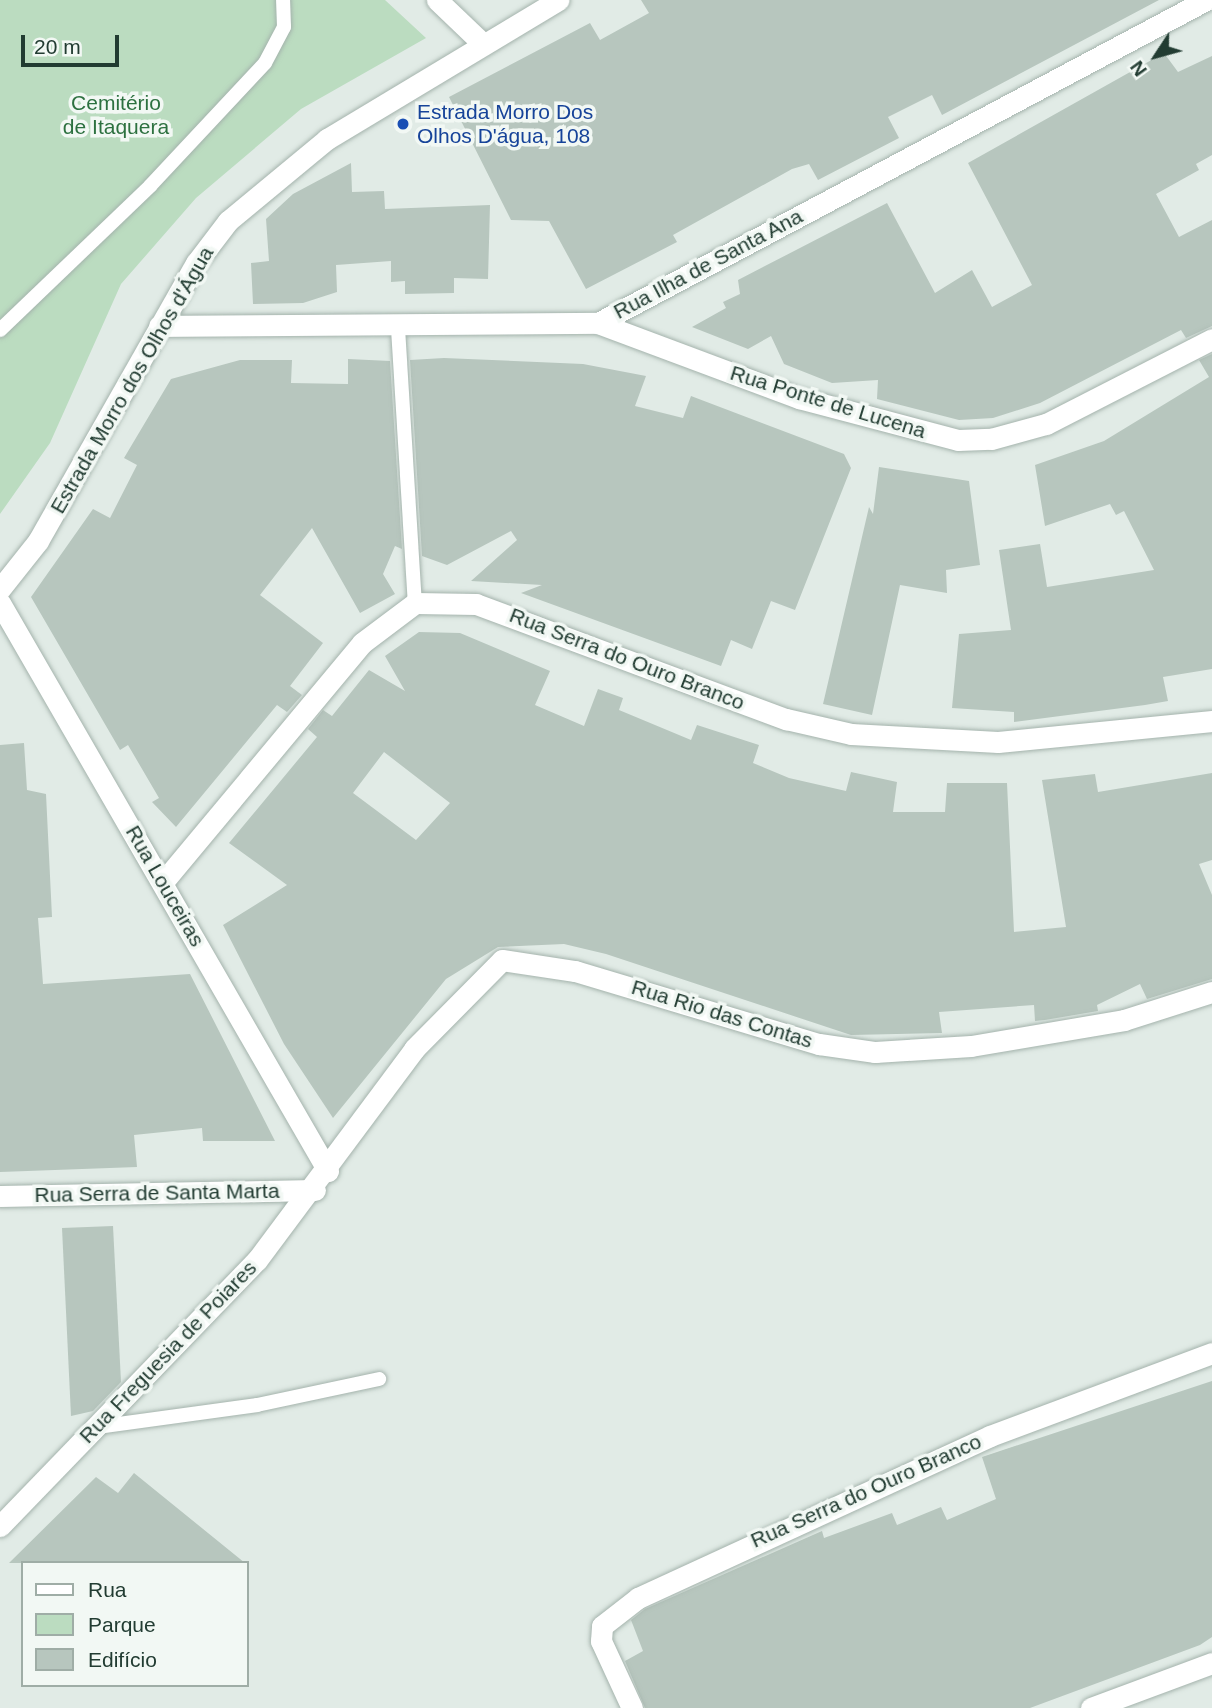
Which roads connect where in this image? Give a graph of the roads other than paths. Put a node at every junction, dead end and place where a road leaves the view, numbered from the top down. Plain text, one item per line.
1 (283, 0) edge
2 (437, 0) edge
3 (558, 0) edge
4 (1206, 0) edge
5 (481, 42) junction
6 (598, 323) junction
7 (159, 326) junction
8 (398, 328) junction
9 (0, 330) edge
10 (1212, 339) edge
11 (0, 589) edge
12 (0, 603) edge
13 (415, 603) junction
14 (1212, 721) edge
15 (163, 882) junction
16 (1212, 992) edge
17 (328, 1171) junction
18 (315, 1190) junction
19 (0, 1196) edge
20 (1212, 1353) edge
21 (379, 1379) dead end
22 (97, 1427) junction
23 (0, 1526) edge
24 (1212, 1662) edge
25 (629, 1702) edge
26 (1091, 1708) edge

1 - 9 lane
2 - 5 street
3 - 5 street, Estrada Morro dos Olhos d'Água
4 - 6 street, Rua Ilha de Santa Ana
5 - 7 street, Estrada Morro dos Olhos d'Água
6 - 8 street, Rua Ilha de Santa Ana
6 - 10 street, Rua Ponte de Lucena
7 - 8 street, Rua Ilha de Santa Ana
7 - 11 street, Estrada Morro dos Olhos d'Água
8 - 13 lane
12 - 15 street, Rua Louceiras
13 - 14 street, Rua Serra do Ouro Branco
13 - 15 street
15 - 17 street, Rua Louceiras
16 - 17 street, Rua Rio das Contas
17 - 18 street, Rua Freguesia de Poiares
18 - 19 street, Rua Serra de Santa Marta
18 - 22 street, Rua Freguesia de Poiares
20 - 25 street, Rua Serra do Ouro Branco
21 - 22 lane
22 - 23 street, Rua Freguesia de Poiares
24 - 26 street

